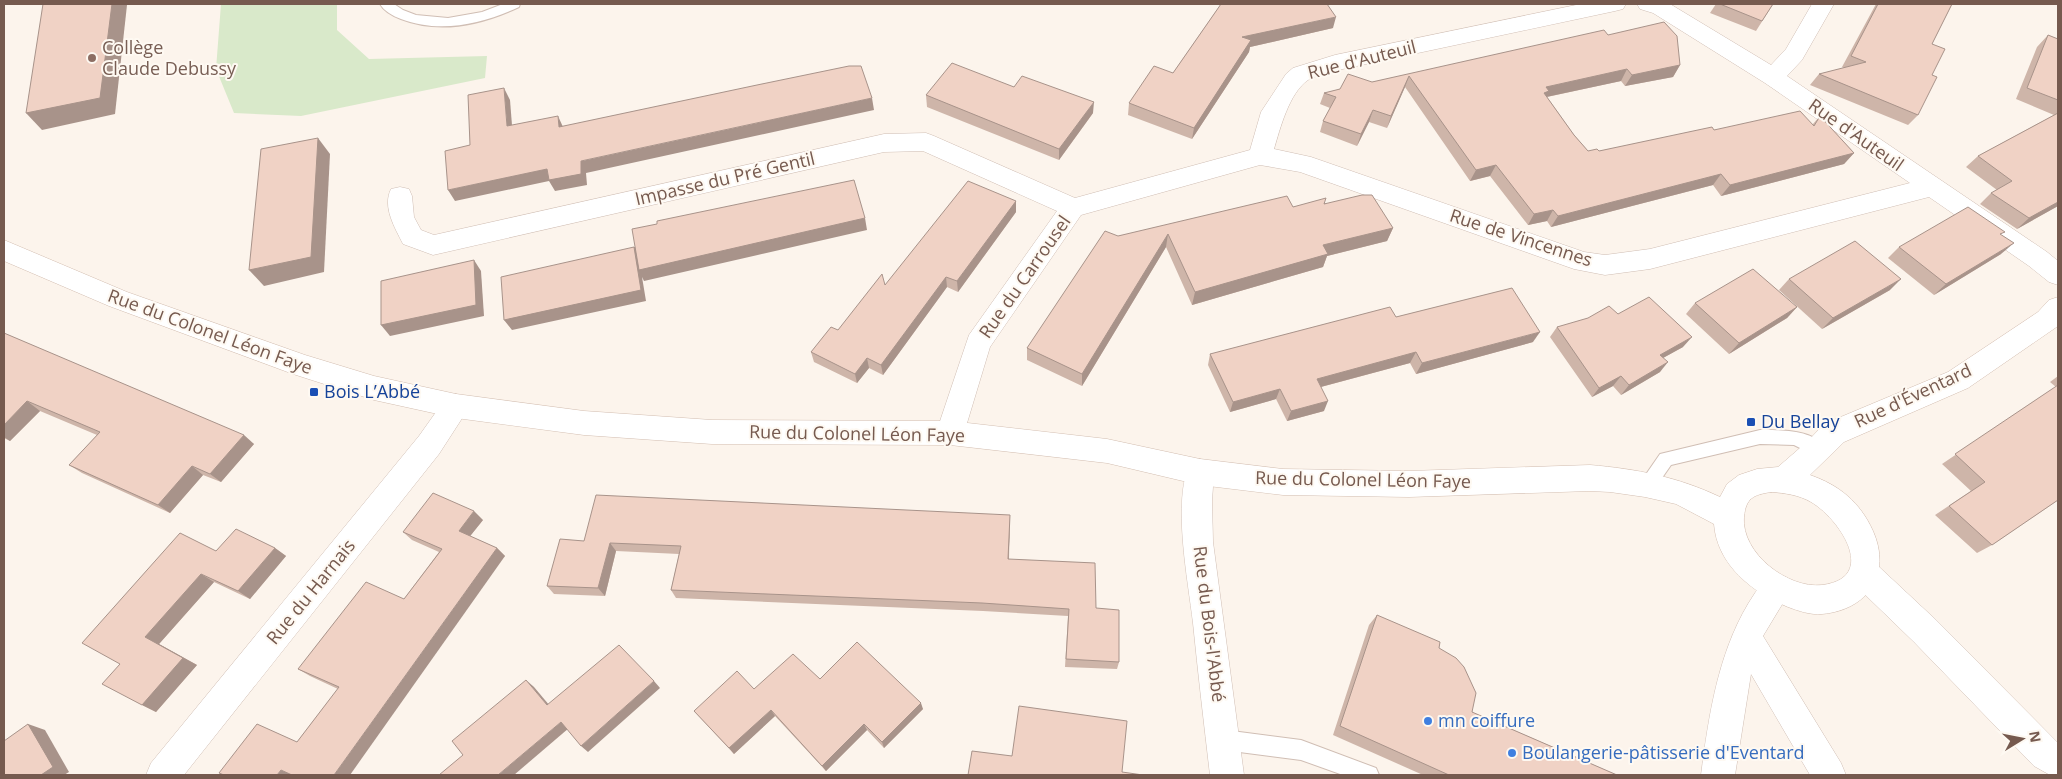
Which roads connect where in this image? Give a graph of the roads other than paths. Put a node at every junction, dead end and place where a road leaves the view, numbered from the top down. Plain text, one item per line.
1 (386, 4) edge
2 (514, 4) edge
3 (1615, 4) edge
4 (1648, 4) edge
5 (1823, 4) edge
6 (1772, 77) junction
7 (1260, 156) junction
8 (1931, 187) junction
9 (400, 196) dead end
10 (1073, 208) junction
11 (4, 250) edge
12 (2058, 275) edge
13 (2058, 308) edge
14 (456, 406) junction
15 (950, 433) junction
16 (1818, 450) junction
17 (1200, 472) junction
18 (1783, 480) junction
19 (1649, 483) junction
20 (1823, 494) junction
21 (1728, 516) junction
22 (1865, 574) junction
23 (1777, 588) junction
24 (1748, 639) junction
25 (1224, 740) junction
26 (2058, 762) edge
27 (163, 775) edge
28 (1227, 775) edge
29 (1369, 775) edge
30 (1718, 775) edge
31 (1829, 775) edge

1 - 2 lane
3 - 7 street, Rue d'Auteuil
4 - 6 street, Rue d'Auteuil
5 - 6 street
6 - 8 street, Rue d'Auteuil
7 - 8 street, Rue de Vincennes
7 - 10 street
8 - 12 street, Rue d'Auteuil
9 - 10 street, Impasse du Pré Gentil
10 - 15 street, Rue du Carrousel
11 - 14 street, Rue du Colonel Léon Faye
13 - 16 street, Rue d'Éventard
14 - 15 street, Rue du Colonel Léon Faye
14 - 27 street, Rue du Harnais
15 - 17 street, Rue du Colonel Léon Faye
16 - 18 street, Rue d'Éventard
16 - 19 lane
16 - 20 street
17 - 19 street, Rue du Colonel Léon Faye
17 - 25 street, Rue du Bois-l'Abbé
18 - 20 street
18 - 21 street
19 - 21 street, Rue du Colonel Léon Faye
20 - 22 street
21 - 23 street
22 - 23 street
22 - 26 street
23 - 24 street
24 - 30 street
24 - 31 street
25 - 28 street, Rue du Bois-l'Abbé
25 - 29 lane

